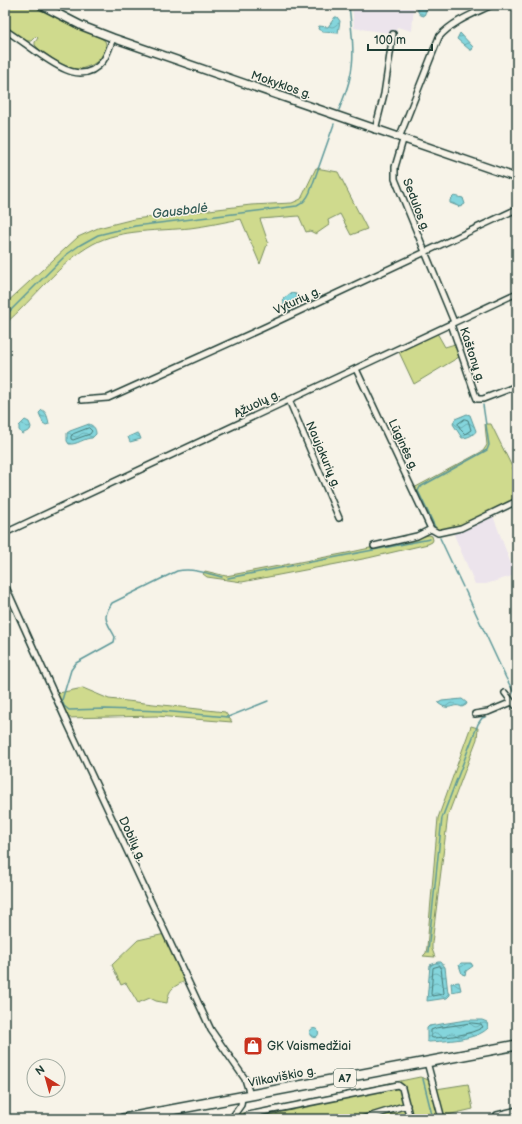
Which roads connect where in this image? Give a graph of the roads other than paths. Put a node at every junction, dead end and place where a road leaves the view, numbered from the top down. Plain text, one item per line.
1 (40, 5) edge
2 (492, 5) edge
3 (5, 30) edge
4 (393, 34) dead end
5 (113, 38) junction
6 (375, 130) junction
7 (401, 139) junction
8 (517, 178) edge
9 (517, 209) edge
10 (424, 253) junction
11 (517, 293) edge
12 (452, 323) junction
13 (356, 369) junction
14 (517, 386) edge
15 (82, 400) dead end
16 (289, 400) junction
17 (517, 501) edge
18 (339, 518) dead end
19 (431, 529) junction
20 (5, 533) edge
21 (374, 546) dead end
22 (5, 585) edge
23 (505, 693) dead end
24 (512, 702) junction
25 (517, 707) edge
26 (475, 714) dead end
27 (517, 1045) edge
28 (427, 1062) junction
29 (246, 1096) junction
30 (407, 1105) junction
31 (517, 1110) edge
32 (496, 1115) dead end
33 (249, 1117) edge
34 (123, 1119) edge
35 (232, 1119) edge
36 (243, 1119) edge
37 (362, 1119) edge
38 (410, 1119) edge
39 (442, 1119) edge

1 - 5 main road, Mokyklos g.
2 - 7 street, Sedulos g.
3 - 5 street
4 - 6 street
5 - 6 main road, Mokyklos g.
6 - 7 main road, Mokyklos g.
7 - 8 main road, Mokyklos g.
7 - 10 street, Sedulos g.
9 - 10 street, Vyturių g.
10 - 12 street, Sedulos g.
10 - 15 street, Vyturių g.
11 - 12 street, Ąžuolų g.
12 - 13 street, Ąžuolų g.
12 - 14 street, Kaštonų g.
13 - 16 street, Ąžuolų g.
13 - 19 street, Lūginės g.
16 - 18 street, Naujakurių g.
16 - 20 street, Ąžuolų g.
17 - 19 street
19 - 21 street
22 - 29 street, Dobilų g.
23 - 24 street
24 - 25 street
24 - 26 street
27 - 28 highway, Vilkaviškio g. / A7
28 - 29 highway, Vilkaviškio g. / A7
28 - 39 street
29 - 34 highway, Vilkaviškio g. / A7
29 - 35 street
30 - 33 street
30 - 37 street
30 - 38 street
31 - 32 street
33 - 36 street

